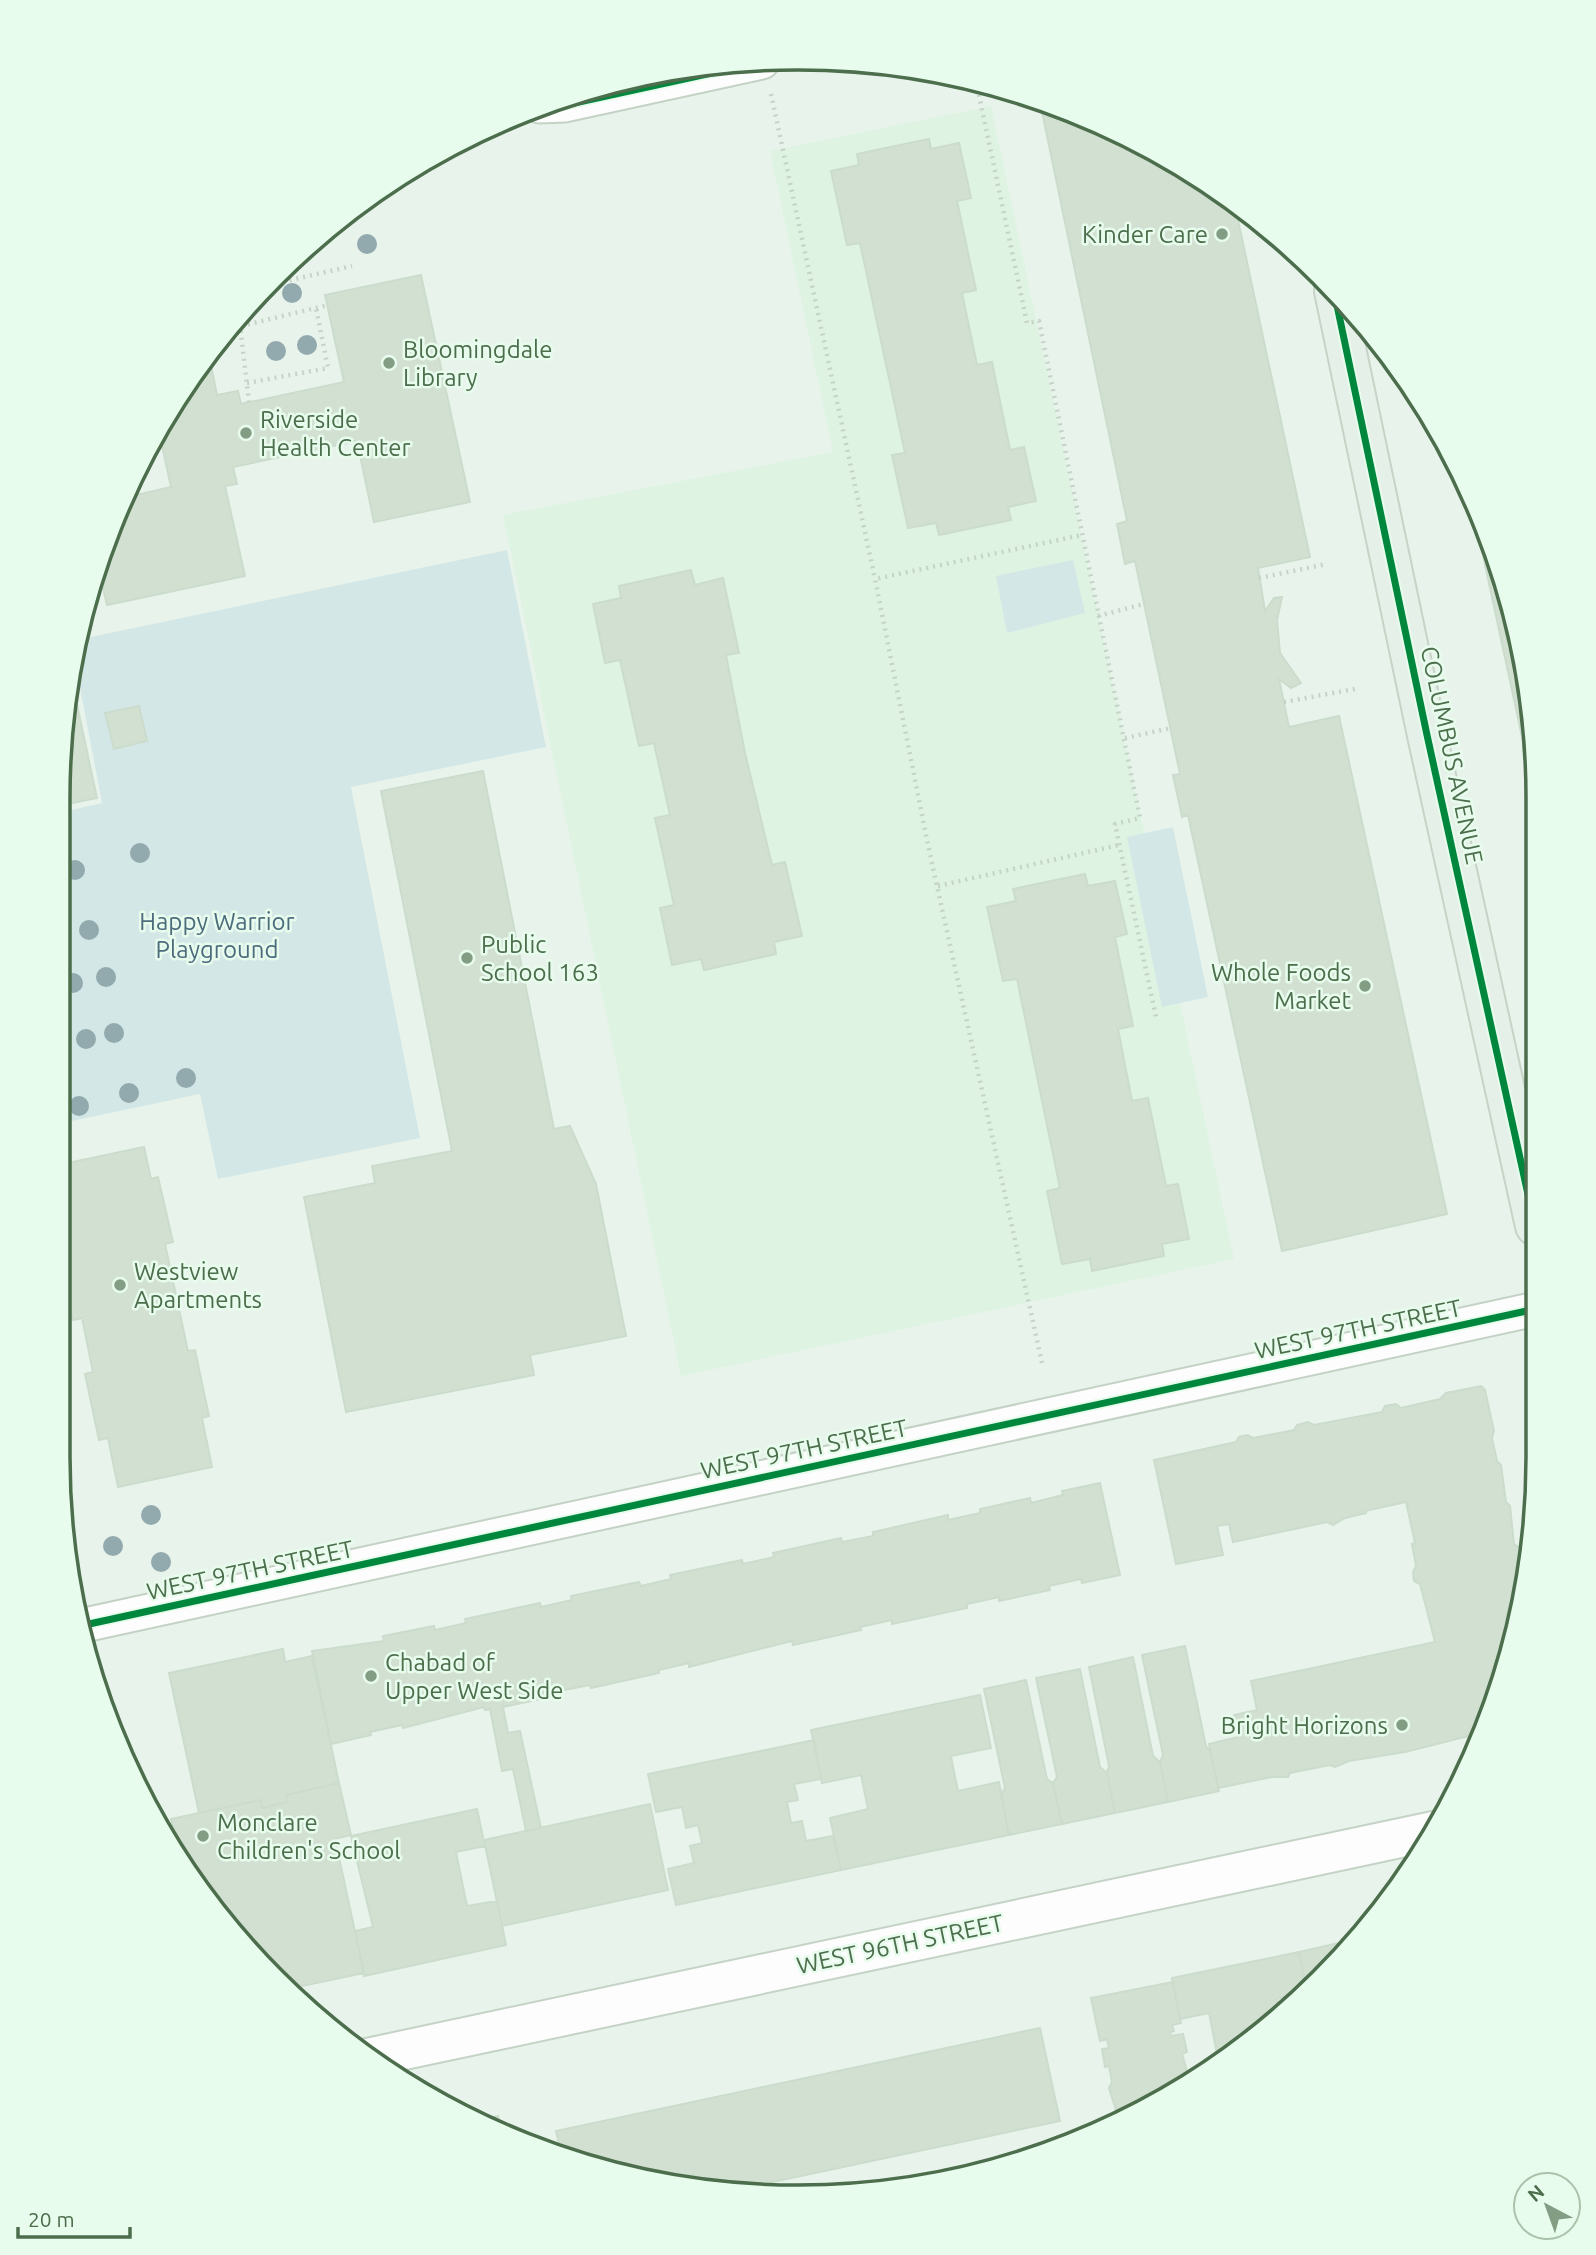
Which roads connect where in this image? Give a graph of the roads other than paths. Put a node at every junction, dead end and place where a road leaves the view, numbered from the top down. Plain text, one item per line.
1 (766, 74) edge
2 (590, 101) edge
3 (1338, 310) edge
4 (1526, 1185) edge
5 (1526, 1310) edge
6 (90, 1624) edge
7 (1420, 1834) edge
8 (383, 2055) edge

1 - 2 street
3 - 4 main road, COLUMBUS AVENUE
5 - 6 street, WEST 97TH STREET
7 - 8 main road, WEST 96TH STREET

